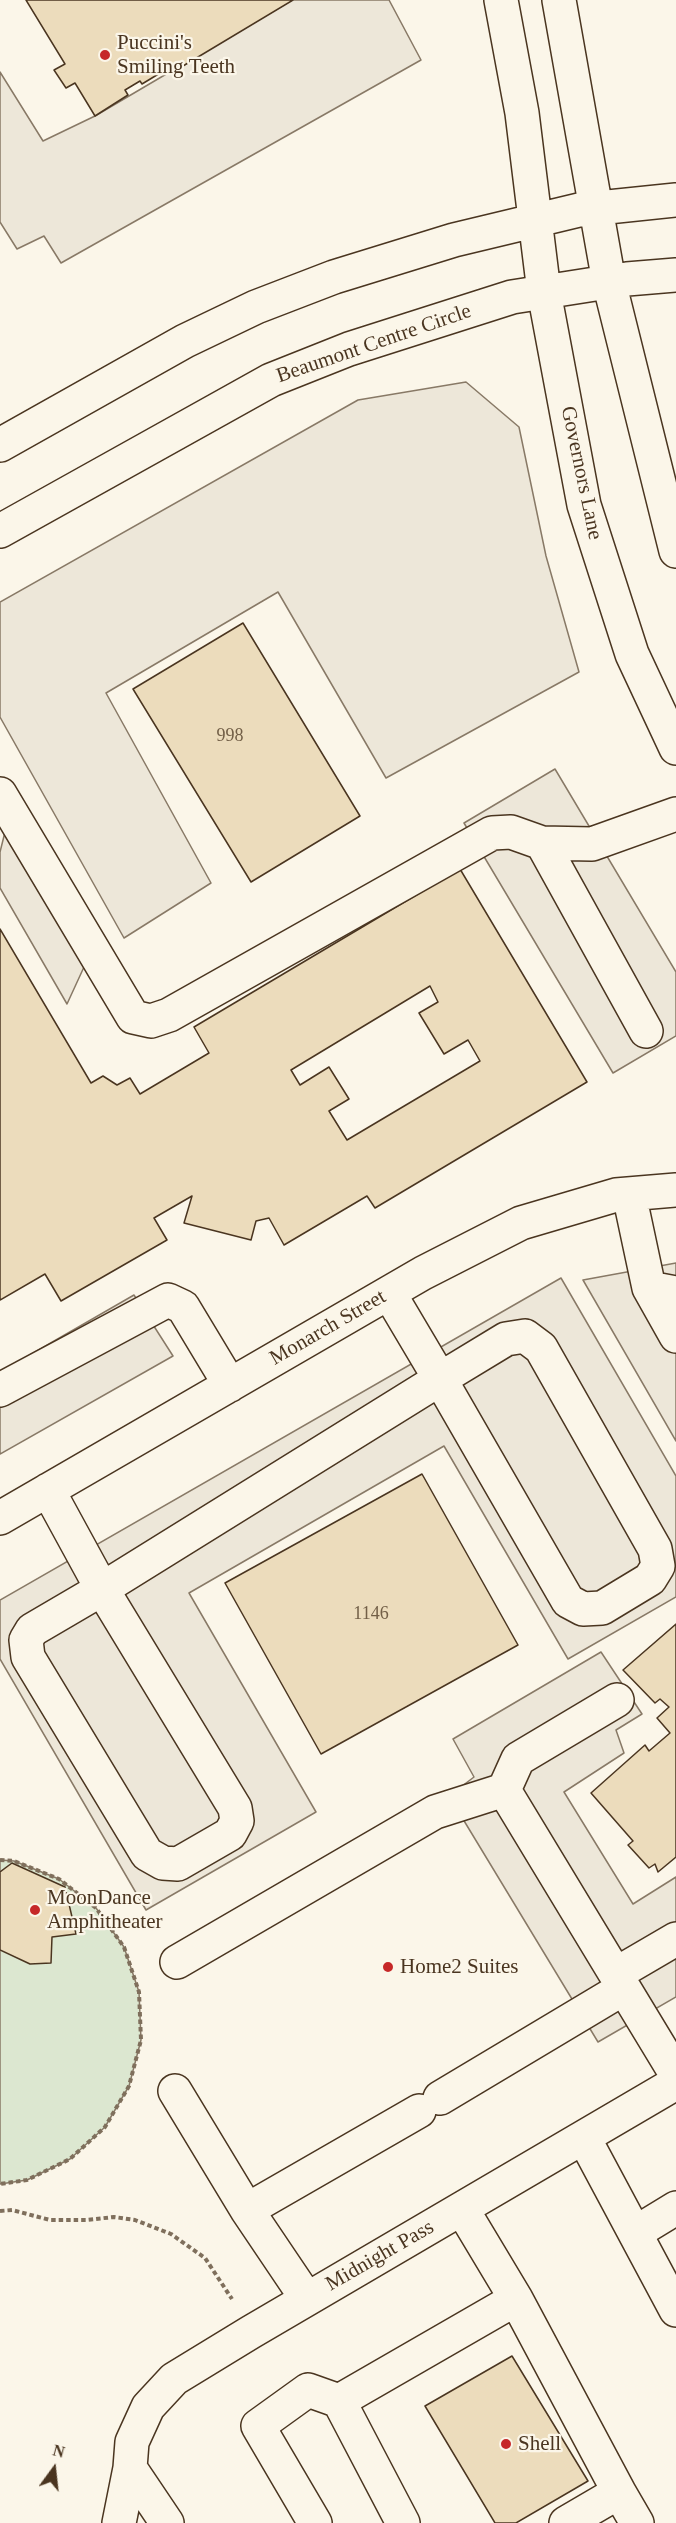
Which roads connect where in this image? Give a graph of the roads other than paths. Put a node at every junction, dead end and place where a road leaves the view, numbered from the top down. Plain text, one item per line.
1 (501, 0) edge
2 (559, 0) edge
3 (676, 200) edge
4 (598, 208) junction
5 (536, 220) junction
6 (676, 275) edge
7 (609, 282) junction
8 (544, 292) junction
9 (0, 445) edge
10 (0, 531) edge
11 (676, 551) edge
12 (676, 748) edge
13 (0, 794) edge
14 (676, 814) edge
15 (542, 843) junction
16 (646, 1031) dead end
17 (676, 1190) edge
18 (629, 1194) junction
19 (662, 1290) edge
20 (389, 1293) junction
21 (676, 1336) edge
22 (440, 1379) junction
23 (230, 1385) junction
24 (0, 1390) edge
25 (48, 1490) junction
26 (0, 1518) edge
27 (102, 1589) junction
28 (617, 1700) dead end
29 (504, 1790) junction
30 (676, 1939) edge
31 (177, 1962) dead end
32 (620, 1981) junction
33 (676, 2074) edge
34 (676, 2083) edge
35 (176, 2091) dead end
36 (584, 2138) junction
37 (676, 2208) edge
38 (462, 2209) junction
39 (247, 2210) junction
40 (635, 2233) junction
41 (307, 2299) junction
42 (516, 2299) junction
43 (676, 2310) edge
44 (339, 2401) junction
45 (130, 2468) junction
46 (619, 2492) junction
47 (119, 2523) edge
48 (167, 2523) edge
49 (315, 2523) edge
50 (403, 2523) edge
51 (567, 2523) edge
52 (637, 2523) edge

1 - 5 street, Governors Lane
2 - 4 street
3 - 4 street
4 - 5 street
4 - 7 street
5 - 8 street, Governors Lane
5 - 9 street
6 - 7 street, Beaumont Centre Circle
7 - 8 street, Beaumont Centre Circle
7 - 11 street
8 - 10 street, Beaumont Centre Circle
8 - 12 street, Governors Lane
13 - 15 street
14 - 15 street
15 - 16 street
17 - 18 street, Monarch Street
18 - 19 street
18 - 20 street, Monarch Street
19 - 21 street
20 - 22 street
20 - 23 street, Monarch Street
22 - 22 street
22 - 27 street
23 - 24 street
23 - 25 street, Monarch Street
25 - 26 street, Monarch Street
25 - 27 street
27 - 27 street
28 - 29 street
29 - 31 street
29 - 32 street
30 - 32 street
32 - 33 street
32 - 39 street
34 - 36 street, Midnight Pass
35 - 39 street
36 - 38 street, Midnight Pass
36 - 40 street
37 - 40 street
38 - 41 street, Midnight Pass
38 - 42 street
39 - 41 street
40 - 43 street
41 - 45 street, Midnight Pass
42 - 44 street
42 - 46 street
44 - 49 street
44 - 50 street
45 - 47 street, Midnight Pass
45 - 48 street
46 - 51 street
46 - 52 street

